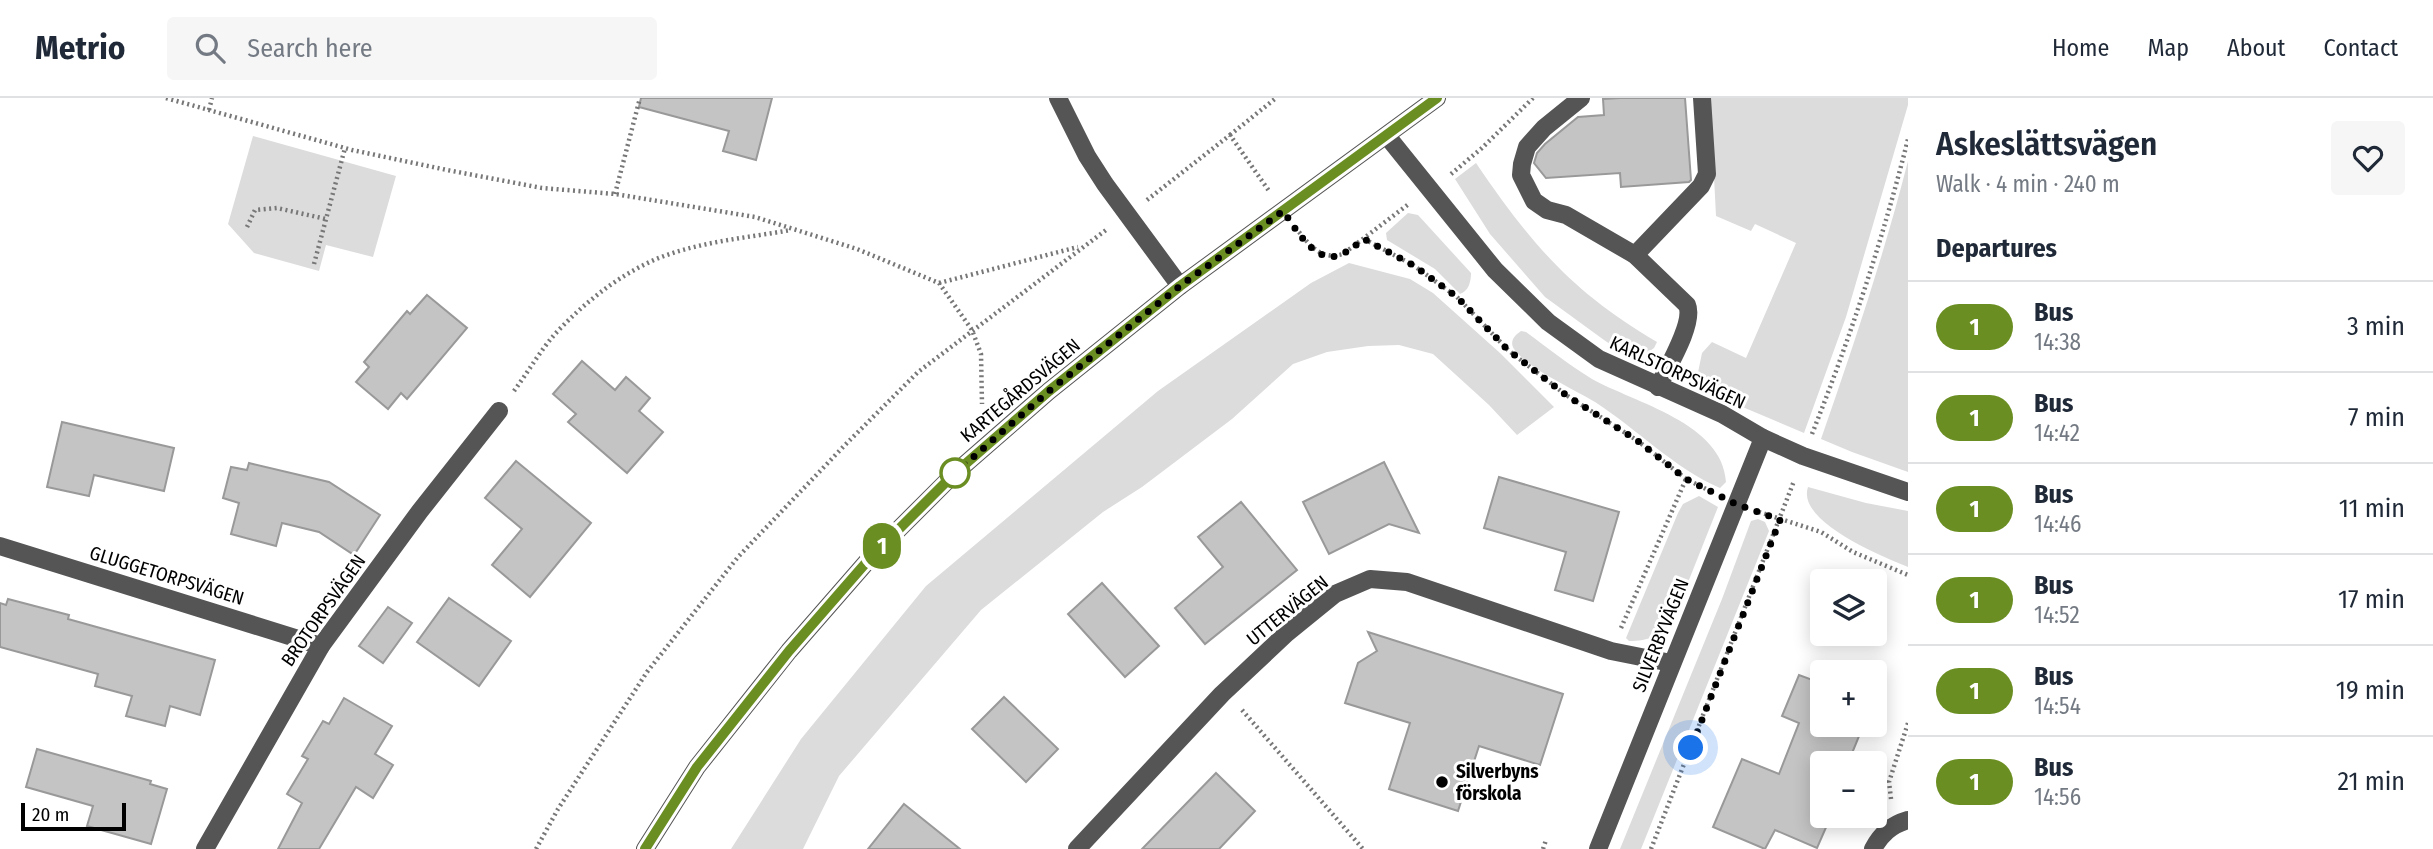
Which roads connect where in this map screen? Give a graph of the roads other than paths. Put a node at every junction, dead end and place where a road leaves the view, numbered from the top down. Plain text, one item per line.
1 (1058, 98) edge
2 (1437, 98) edge
3 (1581, 98) edge
4 (1702, 98) edge
5 (1387, 136) junction
6 (1634, 255) junction
7 (1180, 286) junction
8 (1658, 387) junction
9 (499, 411) road end
10 (1763, 438) junction
11 (1908, 492) edge
12 (0, 546) edge
13 (321, 646) junction
14 (1671, 663) junction
15 (1901, 823) edge
16 (205, 849) edge
17 (645, 849) edge
18 (1077, 849) edge
19 (1598, 849) edge
20 (1873, 849) edge

1 - 7 street
2 - 5 street, KARTEGÅRDSVÄGEN
3 - 6 street
4 - 6 street
5 - 7 street, KARTEGÅRDSVÄGEN
5 - 8 street, KARLSTORPSVÄGEN
6 - 8 street
7 - 17 street, KARTEGÅRDSVÄGEN
8 - 10 street, KARLSTORPSVÄGEN
9 - 13 street, BROTORPSVÄGEN
10 - 11 street, KARLSTORPSVÄGEN
10 - 14 street, SILVERBYVÄGEN
12 - 13 street, GLUGGETORPSVÄGEN
13 - 16 street, BROTORPSVÄGEN
14 - 18 street, UTTERVÄGEN
14 - 19 street, SILVERBYVÄGEN
15 - 20 street

